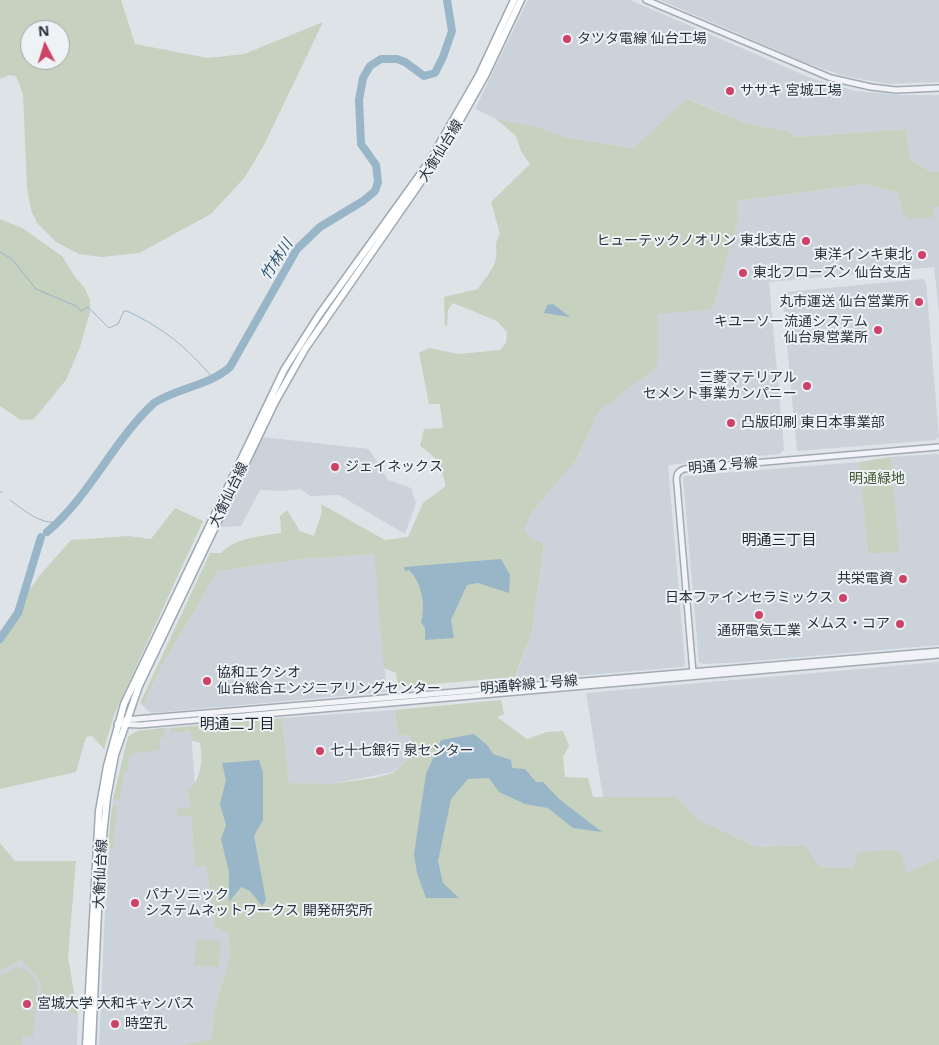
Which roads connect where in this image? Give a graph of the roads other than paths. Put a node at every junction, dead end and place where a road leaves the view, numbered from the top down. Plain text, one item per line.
1 (514, 0) edge
2 (521, 0) edge
3 (646, 0) edge
4 (939, 88) edge
5 (939, 447) edge
6 (939, 651) edge
7 (939, 655) edge
8 (693, 674) junction
9 (122, 722) junction
10 (86, 1045) edge
11 (92, 1045) edge

1 - 9 main road, 大衡仙台線
2 - 9 main road, 大衡仙台線
3 - 4 street
5 - 8 street, 明通２号線
6 - 8 street, 明通幹線１号線
7 - 8 street
8 - 9 street, 明通幹線１号線
9 - 10 main road, 大衡仙台線
9 - 11 main road, 大衡仙台線

